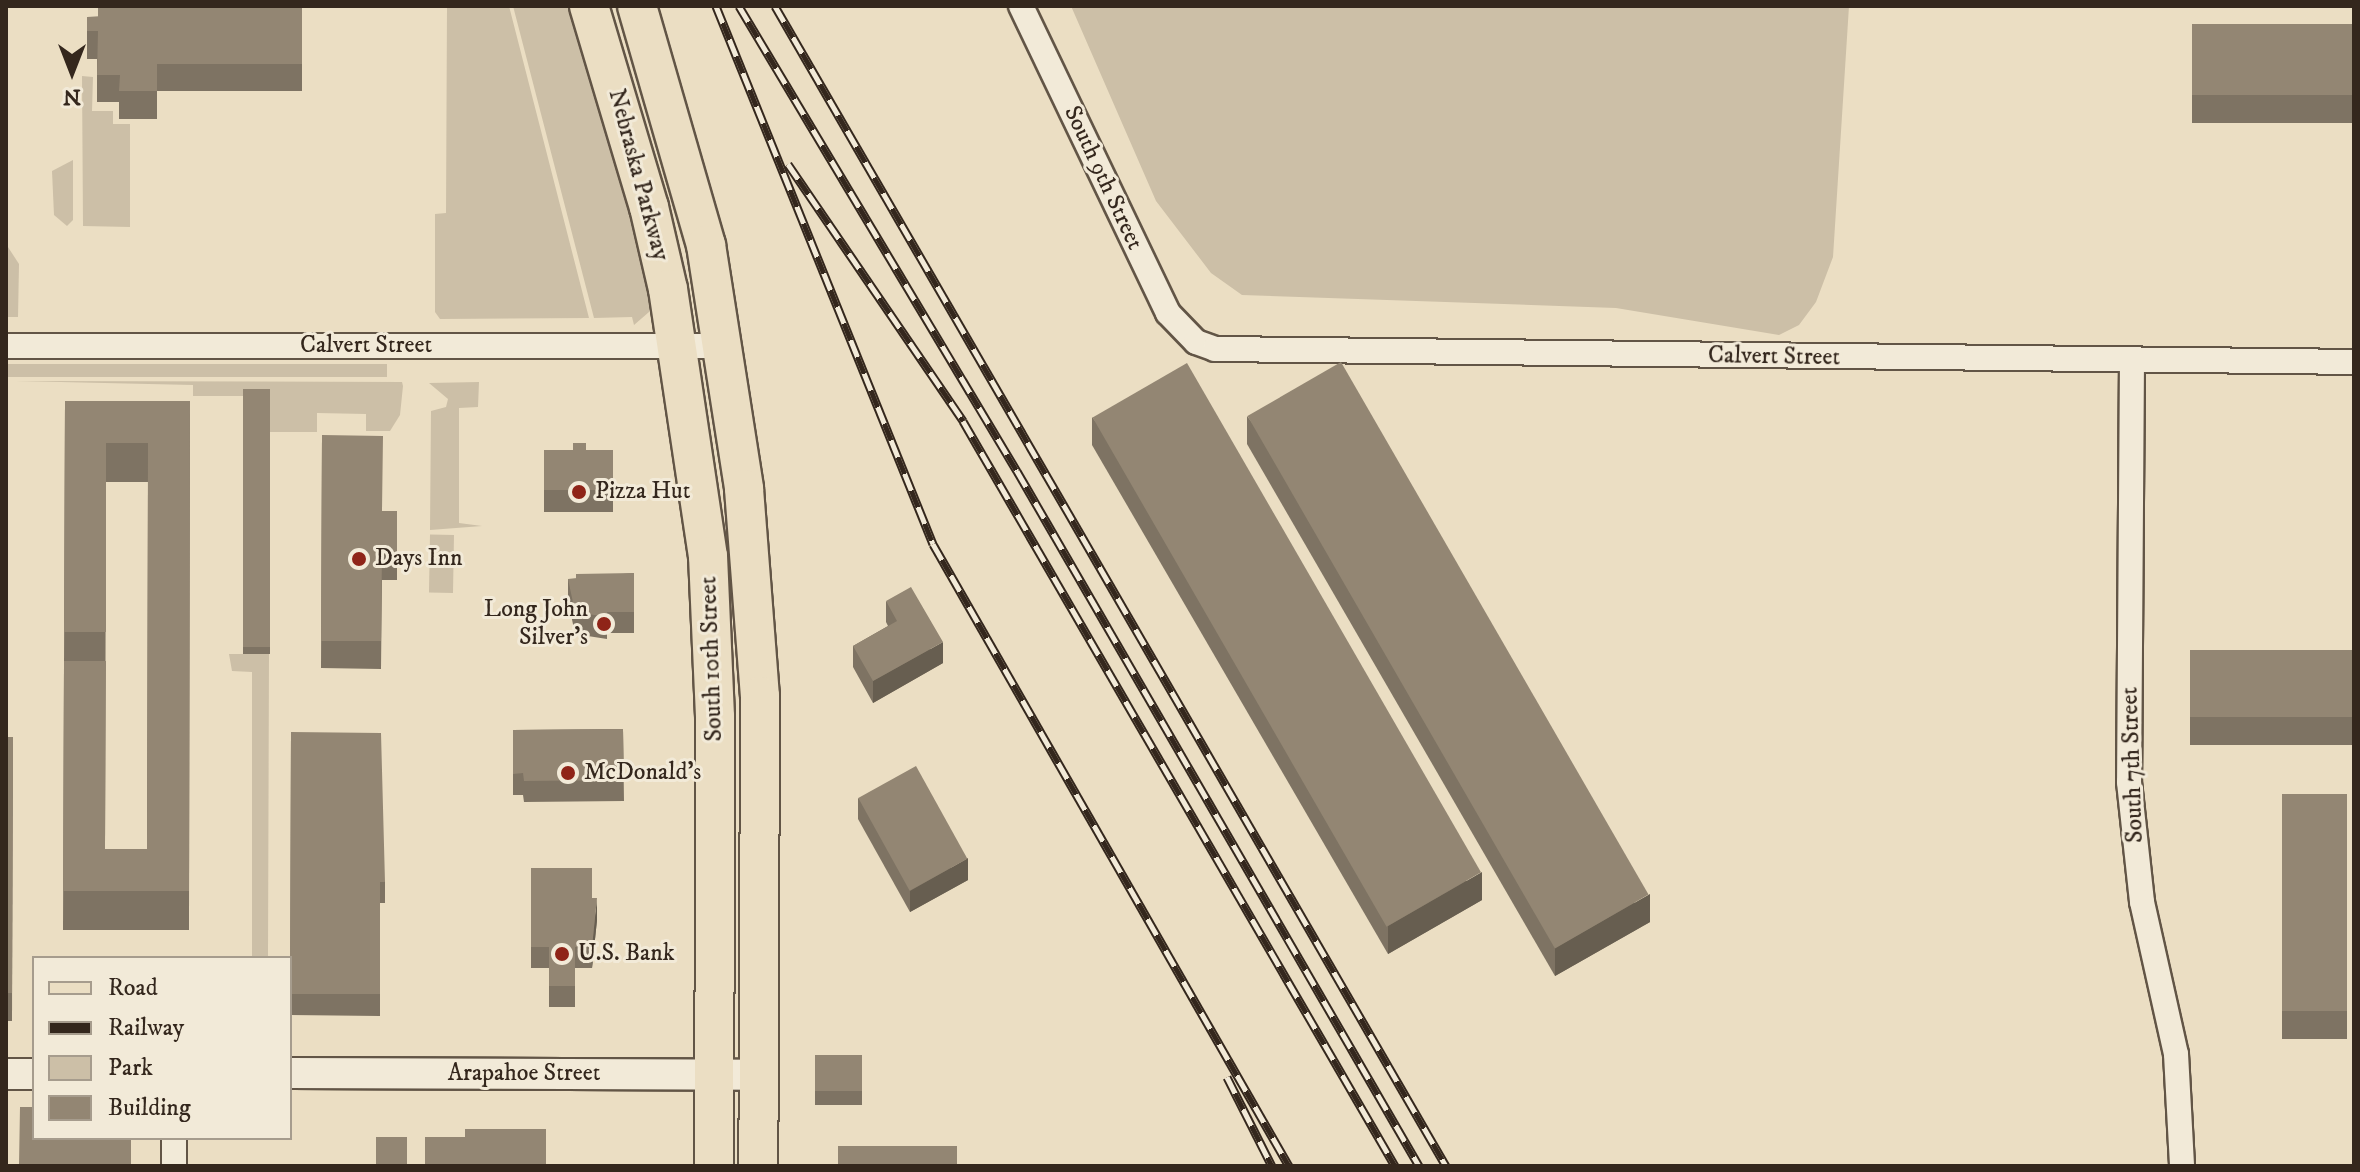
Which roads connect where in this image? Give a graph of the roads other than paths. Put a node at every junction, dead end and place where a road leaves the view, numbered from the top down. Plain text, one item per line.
1 (589, 6) edge
2 (637, 6) edge
3 (1021, 6) edge
4 (1196, 342) joint
5 (6, 346) edge
6 (679, 346) junction
7 (725, 346) junction
8 (2132, 360) junction
9 (2354, 362) edge
10 (292, 1073) edge
11 (6, 1074) edge
12 (32, 1074) edge
13 (714, 1075) junction
14 (759, 1075) junction
15 (174, 1140) edge
16 (174, 1166) edge
17 (714, 1166) edge
18 (758, 1166) edge
19 (2182, 1166) edge

1 - 6 main road, Nebraska Parkway
2 - 7 main road, Nebraska Parkway
3 - 4 street, South 9th Street
4 - 8 street, Calvert Street
5 - 6 street, Calvert Street
6 - 7 street, Calvert Street
6 - 13 main road, South 10th Street
7 - 14 main road, South 10th Street
8 - 9 street, Calvert Street
8 - 19 street, South 7th Street
10 - 13 street, Arapahoe Street
11 - 12 street
13 - 14 street, Arapahoe Street
13 - 17 main road, South 10th Street
14 - 18 main road, South 10th Street
15 - 16 street

